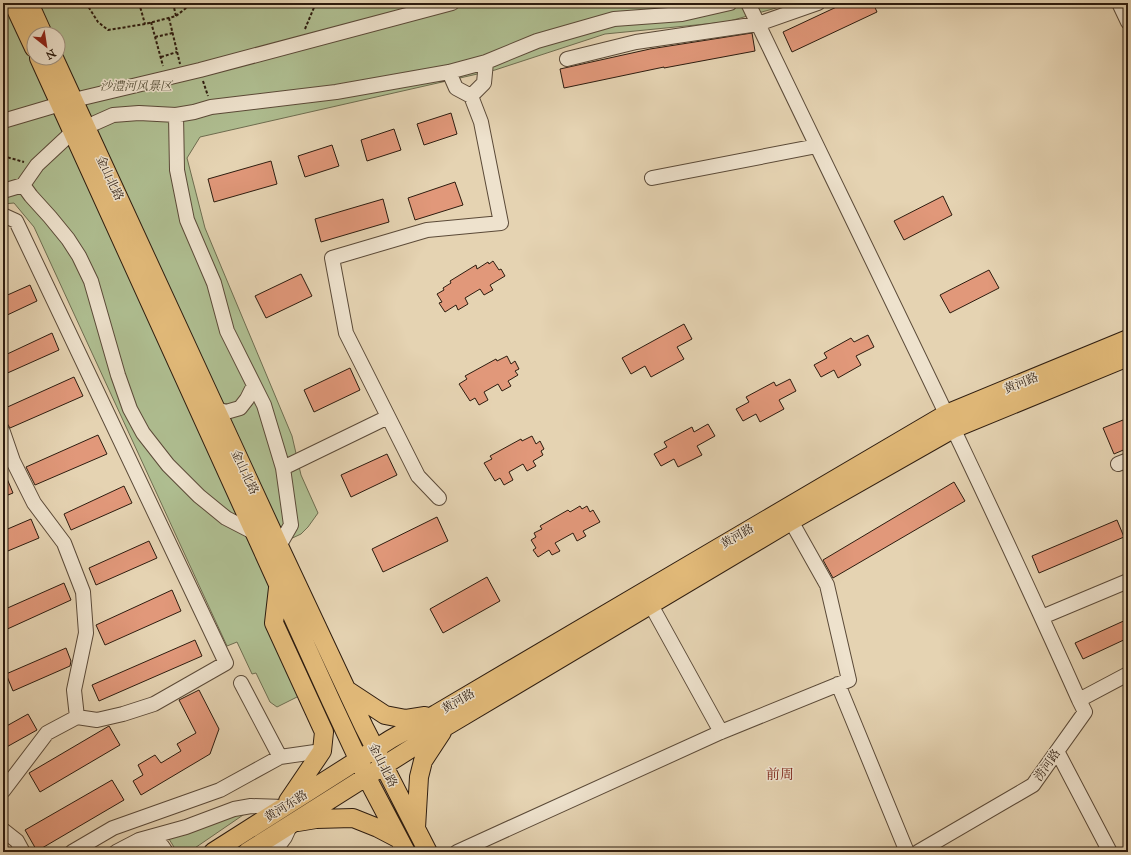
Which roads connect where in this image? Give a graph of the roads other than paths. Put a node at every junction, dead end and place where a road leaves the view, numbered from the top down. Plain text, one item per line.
1 (13, 3) edge
2 (29, 3) edge
3 (452, 3) edge
4 (730, 3) edge
5 (748, 3) edge
6 (818, 3) edge
7 (1119, 3) edge
8 (1128, 22) edge
9 (758, 24) junction
10 (39, 26) edge
11 (26, 31) edge
12 (567, 59) dead end
13 (486, 62) junction
14 (44, 66) edge
15 (56, 66) edge
16 (449, 72) junction
17 (64, 96) junction
18 (472, 96) junction
19 (176, 115) junction
20 (3, 121) edge
21 (95, 122) dead end
22 (67, 137) dead end
23 (817, 146) junction
24 (652, 178) dead end
25 (23, 185) junction
26 (3, 191) edge
27 (3, 216) edge
28 (1128, 339) edge
29 (1128, 357) edge
30 (254, 385) junction
31 (216, 409) junction
32 (388, 417) junction
33 (949, 421) junction
34 (3, 432) edge
35 (283, 468) junction
36 (439, 498) dead end
37 (791, 521) junction
38 (255, 533) junction
39 (279, 546) junction
40 (1128, 581) edge
41 (278, 587) junction
42 (647, 598) junction
43 (1042, 617) junction
44 (1128, 674) edge
45 (241, 683) dead end
46 (838, 684) junction
47 (347, 689) junction
48 (1079, 700) junction
49 (77, 717) junction
50 (441, 720) junction
51 (721, 732) junction
52 (375, 749) junction
53 (322, 750) junction
54 (1057, 751) junction
55 (280, 756) junction
56 (383, 766) junction
57 (362, 768) junction
58 (3, 791) edge
59 (284, 807) junction
60 (291, 824) junction
61 (416, 829) junction
62 (3, 830) edge
63 (139, 840) junction
64 (402, 845) edge
65 (23, 852) edge
66 (72, 852) edge
67 (116, 852) edge
68 (166, 852) edge
69 (213, 852) edge
70 (247, 852) edge
71 (274, 852) edge
72 (428, 852) edge
73 (457, 852) edge
74 (907, 852) edge
75 (918, 852) edge
76 (1110, 852) edge

1 - 11 main road
2 - 10 main road
3 - 17 street
4 - 13 street
5 - 9 street
6 - 9 street
7 - 8 street
9 - 12 street
9 - 23 street
13 - 16 street
13 - 18 street
14 - 17 main road
15 - 17 main road
16 - 18 street
16 - 19 street
17 - 20 street
17 - 31 main road, 金山北路
17 - 38 main road, 金山北路
18 - 32 street
19 - 21 street
19 - 30 street
22 - 25 street
23 - 24 street
23 - 33 street
25 - 26 street
25 - 38 street
27 - 49 street
28 - 33 main road, 黄河路
29 - 33 main road, 黄河路
30 - 31 street
30 - 35 street
31 - 39 main road, 金山北路
32 - 35 street
32 - 36 street
33 - 37 main road, 黄河路
33 - 42 main road, 黄河路
33 - 43 street
34 - 49 street
35 - 39 street
37 - 42 main road, 黄河路
37 - 46 street
38 - 41 main road, 金山北路
39 - 47 main road, 金山北路
40 - 43 street
41 - 53 main road
41 - 57 main road, 金山北路
42 - 50 main road, 黄河路
42 - 51 street
43 - 48 street
44 - 48 street
45 - 55 street
46 - 51 street
46 - 74 street
47 - 50 main road
47 - 52 main road, 金山北路
48 - 54 street, 涝河路
49 - 58 street
50 - 52 main road, 黄河路
50 - 56 main road, 黄河路
50 - 61 main road
51 - 73 street
52 - 56 main road, 金山北路
52 - 57 main road, 黄河路
53 - 55 street
53 - 59 main road
54 - 75 street, 涝河路
54 - 76 street
55 - 66 street
56 - 57 main road, 黄河路
56 - 61 main road, 金山北路
57 - 59 main road, 黄河东路
57 - 60 main road, 黄河东路
57 - 64 main road, 金山北路
59 - 63 street
59 - 69 main road, 黄河东路
60 - 64 main road
60 - 70 main road, 黄河东路
60 - 71 street
61 - 72 main road, 金山北路
62 - 65 street
63 - 67 street
63 - 68 street

